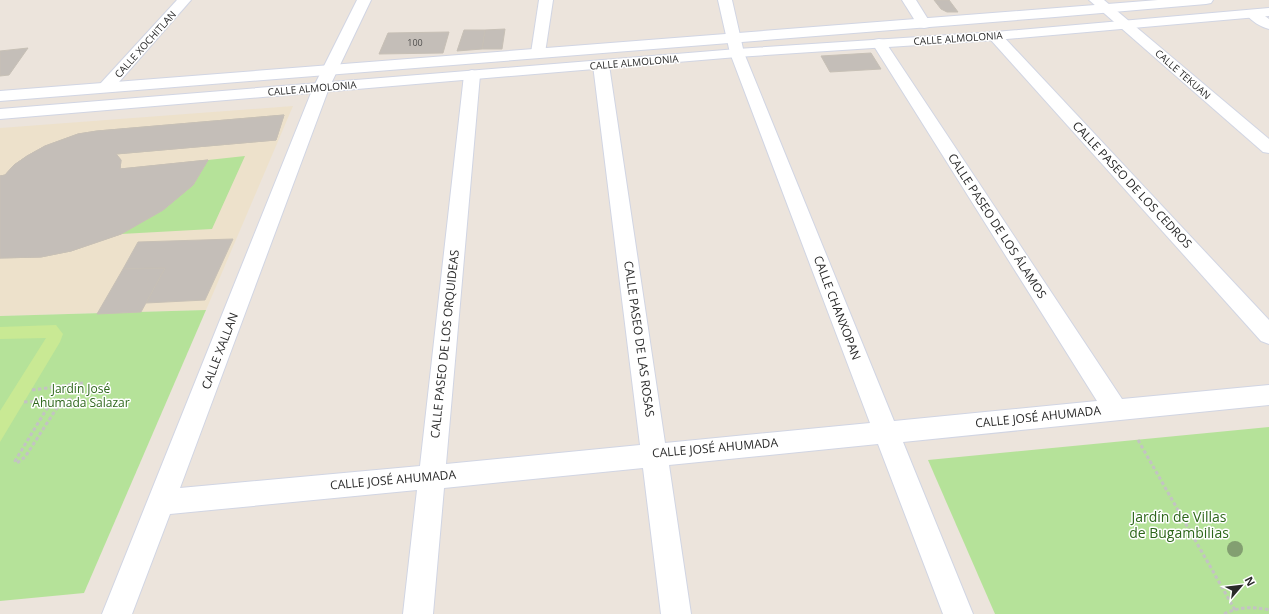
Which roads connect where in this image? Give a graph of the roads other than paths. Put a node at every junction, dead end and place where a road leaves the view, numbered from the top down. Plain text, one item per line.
1 (184, 0) edge
2 (364, 0) edge
3 (546, 0) edge
4 (725, 0) edge
5 (909, 0) edge
6 (1206, 0) edge
7 (1107, 5) edge
8 (1269, 12) edge
9 (1252, 14) junction
10 (1130, 23) junction
11 (924, 24) junction
12 (1269, 25) edge
13 (995, 36) junction
14 (880, 43) junction
15 (735, 45) junction
16 (538, 53) junction
17 (601, 65) junction
18 (472, 75) junction
19 (325, 79) junction
20 (106, 87) junction
21 (0, 96) edge
22 (0, 114) edge
23 (1269, 135) edge
24 (1269, 148) edge
25 (1269, 335) edge
26 (1269, 394) edge
27 (1115, 409) junction
28 (886, 432) junction
29 (654, 454) junction
30 (432, 477) junction
31 (161, 502) junction
32 (117, 614) edge
33 (418, 614) edge
34 (676, 614) edge
35 (958, 614) edge

1 - 20 street, CALLE XOCHITLAN
2 - 19 street, CALLE XALLAN
3 - 16 street
4 - 15 street, CALLE CHANXOPAN
5 - 11 street
6 - 7 street, CALLE ALMOLONIA
7 - 10 street, CALLE TEKUAN
7 - 11 street, CALLE ALMOLONIA
8 - 9 street, CALLE ALMOLONIA
9 - 10 street, CALLE ALMOLONIA
9 - 12 street
10 - 13 street, CALLE ALMOLONIA
10 - 23 street, CALLE TEKUAN
10 - 24 street, CALLE TEKUAN
11 - 15 street, CALLE ALMOLONIA
13 - 14 street, CALLE ALMOLONIA
13 - 25 street, CALLE PASEO DE LOS CEDROS
14 - 15 street, CALLE ALMOLONIA
14 - 27 street, CALLE PASEO DE LOS ÁLAMOS
15 - 16 street, CALLE ALMOLONIA
15 - 17 street, CALLE ALMOLONIA
15 - 28 street, CALLE CHANXOPAN
16 - 19 street, CALLE ALMOLONIA
17 - 18 street, CALLE ALMOLONIA
17 - 29 street, CALLE PASEO DE LAS ROSAS
18 - 19 street, CALLE ALMOLONIA
18 - 30 street, CALLE PASEO DE LOS ORQUIDEAS
19 - 20 street, CALLE ALMOLONIA
19 - 22 street, CALLE ALMOLONIA
19 - 31 street, CALLE XALLAN
20 - 21 street, CALLE ALMOLONIA
26 - 27 street, CALLE JOSÉ AHUMADA
27 - 28 street, CALLE JOSÉ AHUMADA
28 - 29 street, CALLE JOSÉ AHUMADA
28 - 35 street, CALLE CHANXOPAN
29 - 30 street, CALLE JOSÉ AHUMADA
29 - 34 street, CALLE PASEO DE LAS ROSAS
30 - 31 street, CALLE JOSÉ AHUMADA
30 - 33 street, CALLE PASEO DE LOS ORQUIDEAS
31 - 32 street, CALLE XALLAN

